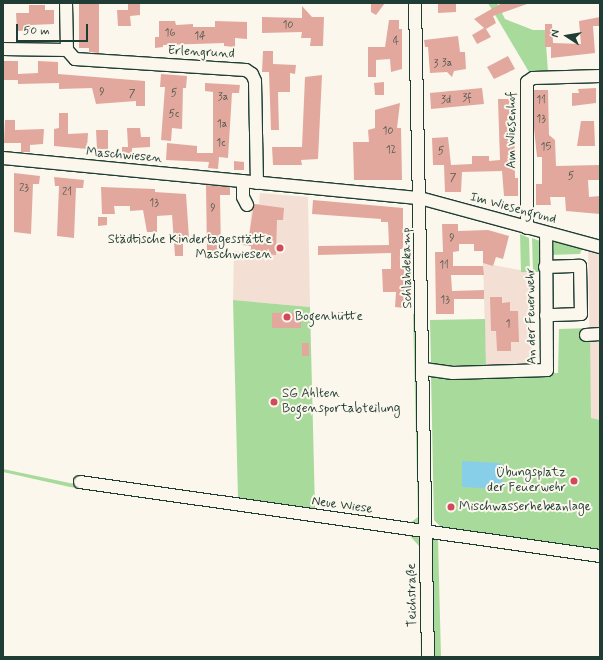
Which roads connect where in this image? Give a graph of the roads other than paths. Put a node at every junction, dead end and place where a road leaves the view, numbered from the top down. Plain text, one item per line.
1 (66, 3) edge
2 (415, 3) edge
3 (3, 49) edge
4 (67, 50) junction
5 (600, 76) edge
6 (3, 158) edge
7 (243, 182) junction
8 (257, 183) junction
9 (420, 198) junction
10 (247, 205) dead end
11 (527, 228) junction
12 (546, 233) junction
13 (600, 247) edge
14 (545, 267) junction
15 (546, 315) junction
16 (600, 334) edge
17 (586, 335) dead end
18 (424, 369) junction
19 (80, 482) dead end
20 (426, 532) junction
21 (600, 556) edge
22 (428, 657) edge

1 - 4 street
2 - 9 street, Schlahdekamp
3 - 4 street
4 - 8 street, Erlengrund
5 - 11 street, Am Wiesenhof
6 - 7 street, Maschwiesen
7 - 8 street, Maschwiesen
7 - 10 street
8 - 9 street, Maschwiesen
9 - 11 street, Im Wiesengrund
9 - 18 street, Schlahdekamp
11 - 12 street, Im Wiesengrund
12 - 13 street, Im Wiesengrund
12 - 14 street, An der Feuerwehr
14 - 15 street, An der Feuerwehr
14 - 15 street
15 - 18 street, An der Feuerwehr
16 - 17 street
18 - 20 street, Schlahdekamp
19 - 20 street, Neue Wiese
20 - 21 street, Neue Wiese
20 - 22 street, Teichstraße

